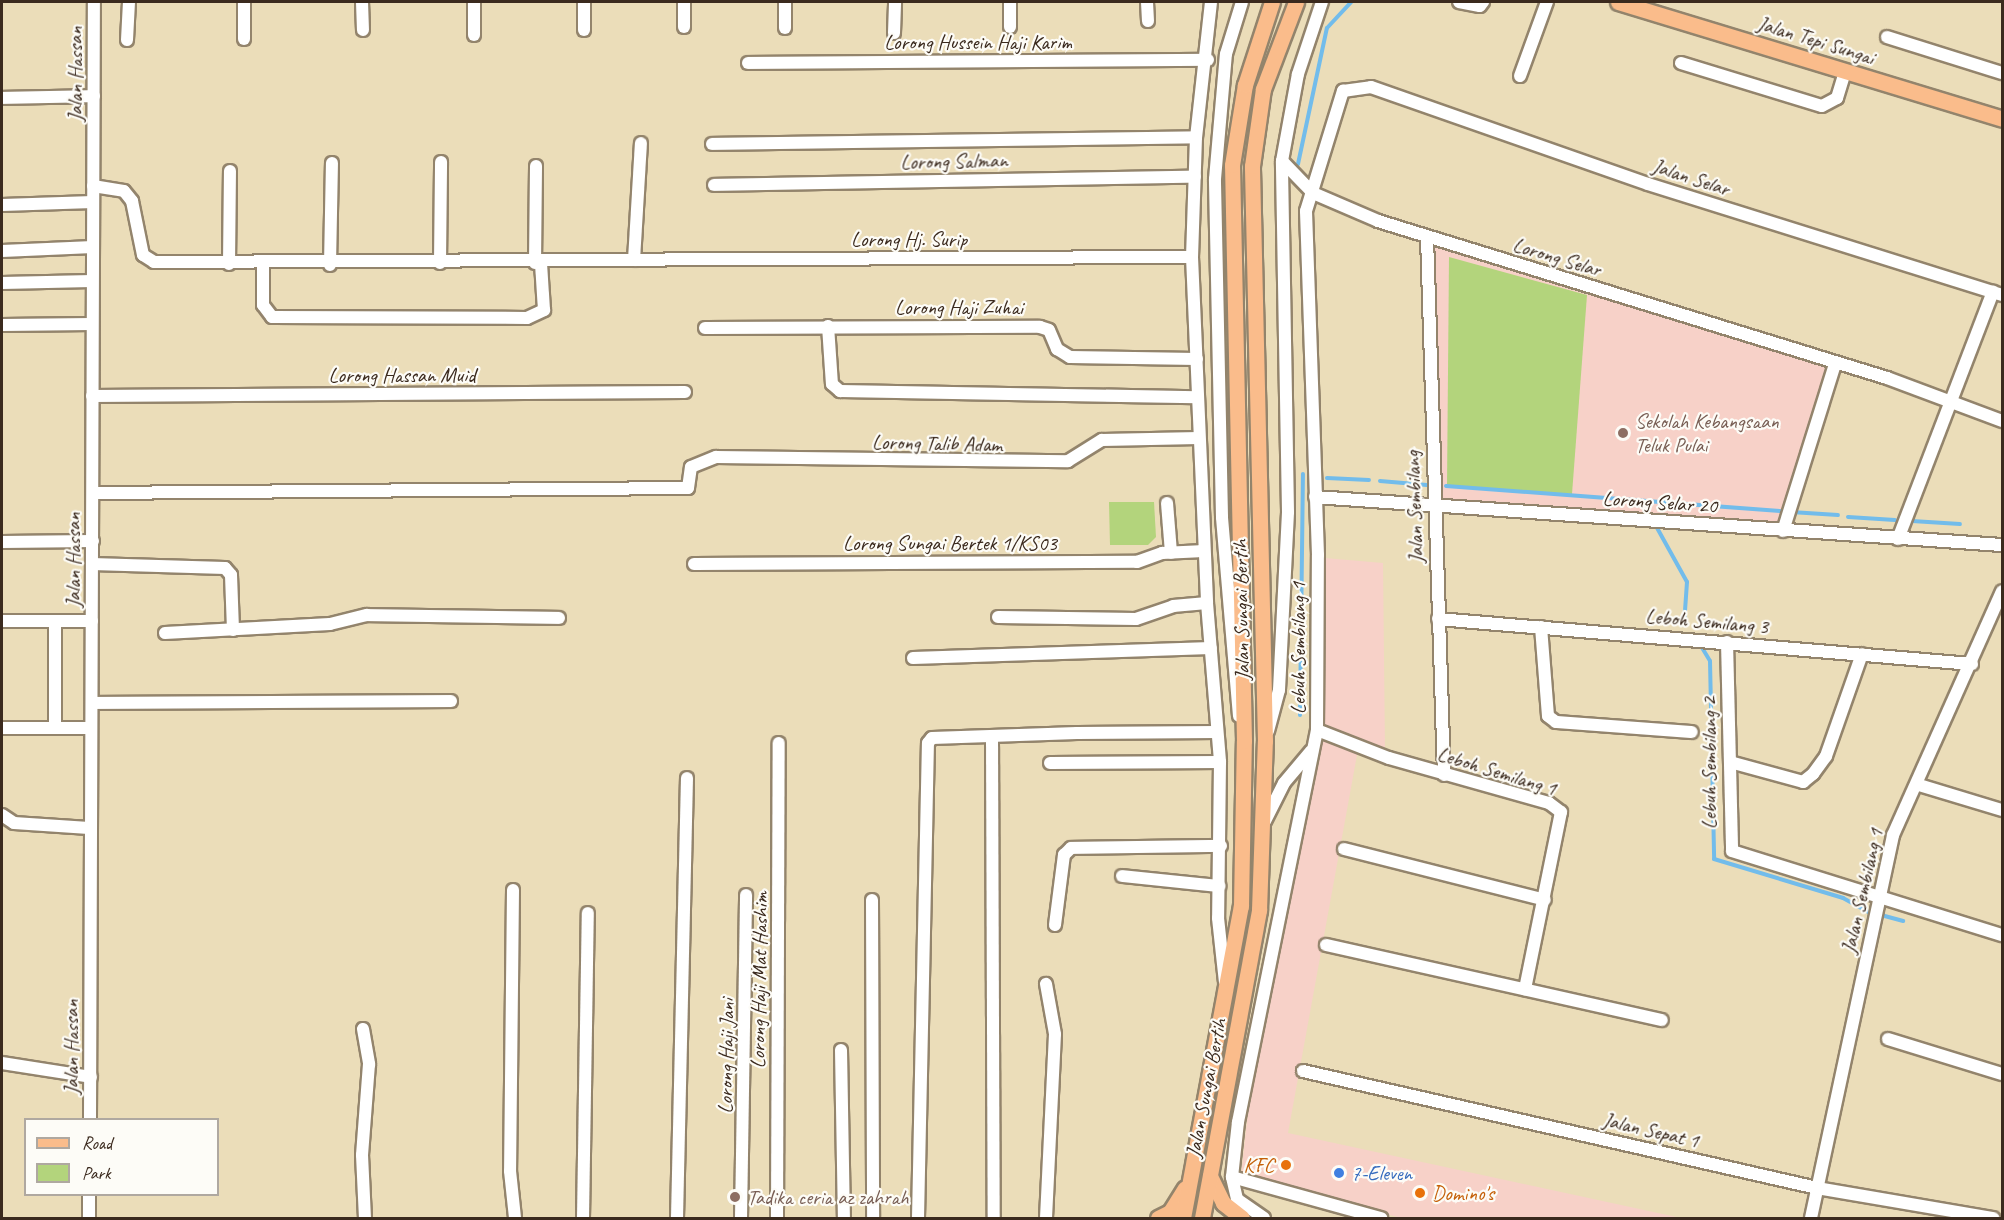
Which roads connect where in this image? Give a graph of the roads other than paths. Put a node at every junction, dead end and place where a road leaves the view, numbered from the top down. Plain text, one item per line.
1 (94, 2) edge
2 (129, 2) edge
3 (244, 2) edge
4 (362, 2) edge
5 (474, 2) edge
6 (584, 2) edge
7 (684, 2) edge
8 (785, 2) edge
9 (895, 2) edge
10 (1010, 2) edge
11 (1147, 2) edge
12 (1211, 2) edge
13 (1242, 2) edge
14 (1272, 2) edge
15 (1296, 2) edge
16 (1322, 2) edge
17 (1459, 2) edge
18 (1483, 2) edge
19 (1547, 2) edge
20 (1618, 2) edge
21 (1654, 7) edge
22 (1148, 21) dead end
23 (684, 27) dead end
24 (1010, 27) dead end
25 (785, 28) dead end
26 (363, 30) dead end
27 (584, 30) dead end
28 (894, 33) dead end
29 (474, 35) dead end
30 (1887, 37) dead end
31 (244, 39) dead end
32 (127, 40) dead end
33 (1208, 60) junction
34 (748, 63) dead end
35 (1681, 63) dead end
36 (1845, 71) junction
37 (2002, 73) edge
38 (1520, 76) dead end
39 (1371, 87) joint
40 (94, 96) junction
41 (2, 98) edge
42 (2002, 119) edge
43 (1196, 137) junction
44 (641, 143) dead end
45 (712, 144) dead end
46 (1282, 161) junction
47 (441, 162) dead end
48 (332, 163) dead end
49 (536, 166) dead end
50 (230, 171) dead end
51 (1195, 177) junction
52 (714, 185) dead end
53 (93, 186) junction
54 (1313, 193) junction
55 (93, 202) junction
56 (2, 205) edge
57 (1427, 237) junction
58 (93, 247) junction
59 (2, 251) edge
60 (1192, 257) junction
61 (630, 260) junction
62 (440, 263) junction
63 (538, 263) junction
64 (229, 264) junction
65 (263, 264) junction
66 (330, 265) junction
67 (92, 281) junction
68 (2, 283) edge
69 (1998, 293) edge
70 (92, 324) junction
71 (2, 325) edge
72 (828, 326) junction
73 (705, 328) dead end
74 (1197, 359) junction
75 (1835, 364) junction
76 (685, 392) dead end
77 (98, 396) junction
78 (1197, 397) junction
79 (1951, 399) junction
80 (2002, 421) edge
81 (1199, 438) junction
82 (93, 493) junction
83 (1315, 497) junction
84 (1167, 503) dead end
85 (1432, 508) junction
86 (1783, 531) junction
87 (1898, 539) junction
88 (93, 541) junction
89 (2, 542) edge
90 (2002, 545) edge
91 (1204, 551) junction
92 (1172, 553) junction
93 (694, 564) dead end
94 (98, 565) junction
95 (2002, 591) edge
96 (1207, 603) junction
97 (998, 617) dead end
98 (559, 618) dead end
99 (1438, 619) junction
100 (2, 621) edge
101 (58, 621) junction
102 (92, 621) junction
103 (1541, 627) junction
104 (233, 630) junction
105 (165, 633) dead end
106 (1727, 642) junction
107 (1211, 648) junction
108 (1862, 654) junction
109 (913, 658) dead end
110 (1972, 664) junction
111 (451, 701) dead end
112 (97, 703) junction
113 (2, 728) edge
114 (54, 728) junction
115 (91, 728) junction
116 (1317, 730) junction
117 (1217, 732) junction
118 (1692, 732) dead end
119 (992, 737) junction
120 (1244, 741) junction
121 (1265, 741) junction
122 (779, 743) dead end
123 (1311, 750) junction
124 (1220, 762) junction
125 (1730, 762) junction
126 (1050, 763) dead end
127 (1444, 775) junction
128 (687, 778) dead end
129 (1920, 785) junction
130 (2002, 810) edge
131 (2, 815) edge
132 (1265, 821) junction
133 (89, 828) junction
134 (1221, 846) junction
135 (1344, 849) dead end
136 (1122, 876) dead end
137 (1219, 886) junction
138 (513, 890) dead end
139 (747, 895) dead end
140 (1879, 896) junction
141 (872, 900) dead end
142 (1545, 900) junction
143 (588, 913) dead end
144 (1055, 926) dead end
145 (2002, 934) edge
146 (1326, 945) dead end
147 (1046, 984) dead end
148 (1525, 989) junction
149 (1227, 990) junction
150 (1662, 1020) dead end
151 (363, 1029) dead end
152 (1888, 1039) dead end
153 (841, 1050) dead end
154 (2, 1063) edge
155 (1303, 1071) dead end
156 (2002, 1074) edge
157 (91, 1077) junction
158 (90, 1118) edge
159 (1192, 1173) junction
160 (1210, 1176) junction
161 (1232, 1178) junction
162 (1817, 1188) junction
163 (89, 1196) edge
164 (89, 1218) edge
165 (365, 1218) edge
166 (514, 1218) edge
167 (584, 1218) edge
168 (677, 1218) edge
169 (741, 1218) edge
170 (777, 1218) edge
171 (844, 1218) edge
172 (873, 1218) edge
173 (918, 1218) edge
174 (994, 1218) edge
175 (1046, 1218) edge
176 (1158, 1218) edge
177 (1183, 1218) edge
178 (1202, 1218) edge
179 (1242, 1218) edge
180 (1264, 1218) edge
181 (1381, 1218) edge
182 (1811, 1218) edge
183 (1992, 1218) edge

1 - 40 street, Jalan Hassan
2 - 32 street
3 - 31 street
4 - 26 street
5 - 29 street
6 - 27 street
7 - 23 street
8 - 25 street
9 - 28 street
10 - 24 street
11 - 22 street
12 - 33 street
13 - 120 street
14 - 120 main road, Jalan Sungai Bertih
15 - 121 main road, Jalan Sungai Bertih
16 - 46 street
17 - 18 street
19 - 38 street
20 - 21 main road, Jalan Tepi Sungai
21 - 36 main road, Jalan Tepi Sungai
30 - 37 street, Jalan Tepi Sungai
33 - 34 street, Lorong Hussein Haji Karim
33 - 43 street
35 - 36 street
36 - 42 main road, Jalan Tepi Sungai
39 - 54 street, Lebuh Sembilang 1
39 - 69 street, Jalan Selar
40 - 41 street
40 - 53 street, Jalan Hassan
43 - 45 street
43 - 51 street
44 - 61 street
46 - 54 street, Lorong Selar
46 - 121 street
47 - 62 street
48 - 66 street
49 - 63 street
50 - 64 street
51 - 52 street, Lorong Salman
51 - 60 street
53 - 55 street, Jalan Hassan
53 - 64 street, Lorong Hj. Surip
54 - 57 street, Lorong Selar
54 - 83 street, Lebuh Sembilang 1
55 - 56 street
55 - 58 street, Jalan Hassan
57 - 75 street, Lorong Selar
57 - 85 street, Jalan Sembilang
58 - 59 street
58 - 67 street, Jalan Hassan
60 - 61 street, Lorong Hj. Surip
60 - 74 street
61 - 63 street, Lorong Hj. Surip
62 - 63 street, Lorong Hj. Surip
62 - 66 street, Lorong Hj. Surip
63 - 65 street
64 - 65 street, Lorong Hj. Surip
65 - 66 street, Lorong Hj. Surip
67 - 68 street
67 - 70 street, Jalan Hassan
69 - 79 street
70 - 71 street
70 - 77 street, Jalan Hassan
72 - 73 street, Lorong Haji Zuhai
72 - 74 street, Lorong Haji Zuhai
72 - 78 street
74 - 78 street
75 - 79 street, Lorong Selar
75 - 86 street
76 - 77 street, Lorong Hassan Muid
77 - 82 street, Jalan Hassan
78 - 81 street
79 - 80 street, Lorong Selar
79 - 87 street
81 - 82 street, Lorong Talib Adam
81 - 91 street
82 - 88 street, Jalan Hassan
83 - 85 street, Lorong Selar 20
83 - 116 street, Lebuh Sembilang 1
84 - 92 street
85 - 86 street, Lorong Selar 20
85 - 99 street, Jalan Sembilang
86 - 87 street, Lorong Selar 20
87 - 90 street, Lorong Selar 20
88 - 89 street
88 - 94 street, Jalan Hassan
91 - 92 street, Lorong Sungai Bertek 1/KS03
91 - 96 street
92 - 93 street, Lorong Sungai Bertek 1/KS03
94 - 102 street, Jalan Hassan
94 - 104 street
95 - 110 street, Jalan Sembilang 1
96 - 97 street
96 - 107 street
98 - 104 street
99 - 103 street, Leboh Semilang 3
99 - 127 street, Jalan Sembilang
100 - 101 street
101 - 102 street
101 - 114 street
102 - 112 street, Jalan Hassan
103 - 106 street, Leboh Semilang 3
103 - 118 street
104 - 105 street
106 - 108 street, Leboh Semilang 3
106 - 125 street, Lebuh Sembilang 2
107 - 109 street
107 - 117 street
108 - 110 street, Leboh Semilang 3
108 - 125 street
110 - 129 street, Jalan Sembilang 1
111 - 112 street
112 - 115 street, Jalan Hassan
113 - 114 street
114 - 115 street
115 - 133 street, Jalan Hassan
116 - 123 street, Lebuh Sembilang 1
116 - 127 street, Leboh Semilang 1
117 - 119 street
117 - 124 street
119 - 173 street
119 - 174 street
120 - 149 main road, Jalan Sungai Bertih
121 - 132 main road, Jalan Sungai Bertih
122 - 170 street, Lorong Haji Mat Hashim
123 - 132 street
123 - 161 street, Lebuh Sembilang 1
124 - 126 street
124 - 134 street
125 - 140 street, Lebuh Sembilang 2
127 - 142 street, Leboh Semilang 1
128 - 168 street
129 - 130 street
129 - 140 street, Jalan Sembilang 1
131 - 133 street
132 - 160 main road, Jalan Sungai Bertih
133 - 157 street, Jalan Hassan
134 - 137 street
134 - 144 street
135 - 142 street
136 - 137 street
137 - 149 street
138 - 166 street
139 - 169 street, Lorong Haji Jani
140 - 145 street, Lebuh Sembilang 2
140 - 162 street, Jalan Sembilang 1
141 - 172 street
142 - 148 street, Leboh Semilang 1
143 - 167 street
146 - 148 street
147 - 175 street
148 - 150 street
149 - 159 main road, Jalan Sungai Bertih
151 - 165 street
152 - 156 street
153 - 171 street
154 - 157 street
155 - 162 street, Jalan Sepat 1
157 - 158 street, Jalan Hassan
159 - 176 main road
159 - 177 main road, Jalan Sungai Bertih
160 - 178 main road, Jalan Sungai Bertih
160 - 179 main road
161 - 180 street
161 - 181 street
162 - 182 street, Jalan Sembilang 1
162 - 183 street, Jalan Sepat 1
163 - 164 street

